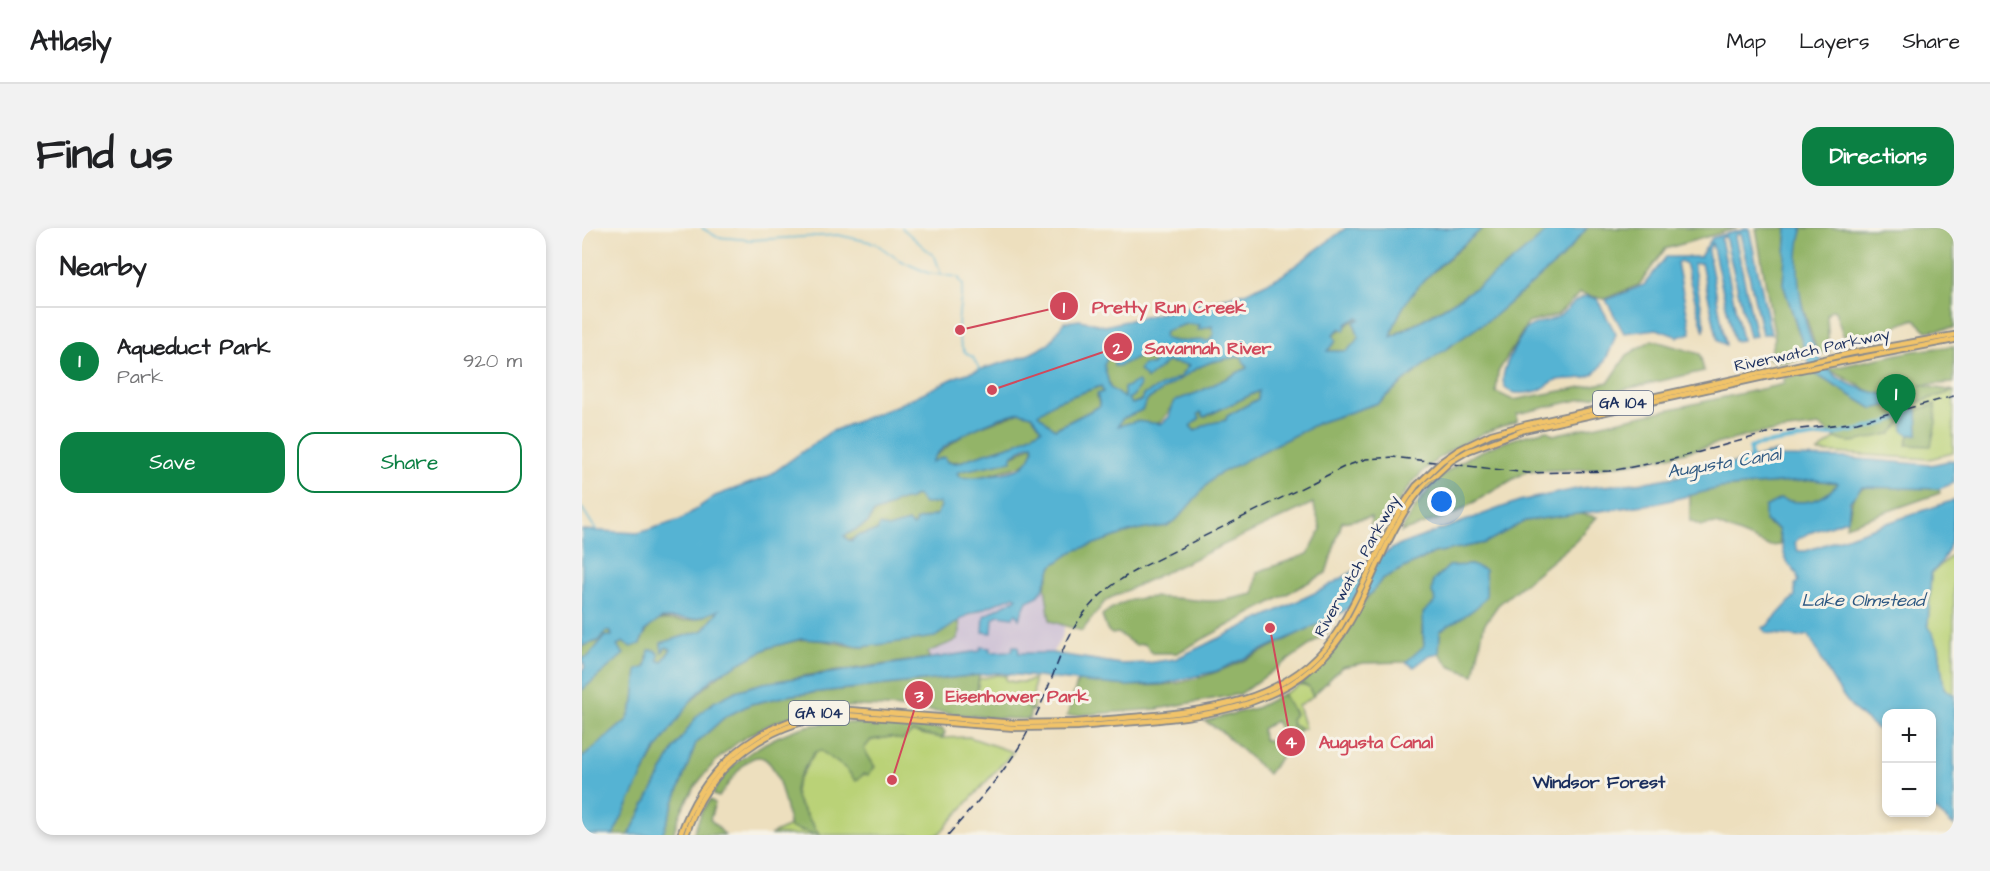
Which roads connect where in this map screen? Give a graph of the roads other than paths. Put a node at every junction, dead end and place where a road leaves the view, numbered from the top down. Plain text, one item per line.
1 (1954, 335) edge
2 (1954, 340) edge
3 (1076, 724) junction
4 (1014, 726) junction
5 (680, 835) edge
6 (686, 835) edge

1 - 3 main road, Riverwatch Parkway / GA 104, bridge
2 - 3 main road, Riverwatch Parkway / GA 104, bridge
3 - 4 main road, Riverwatch Parkway / GA 104, bridge
4 - 5 main road, Riverwatch Parkway / GA 104
4 - 6 main road, Riverwatch Parkway / GA 104

